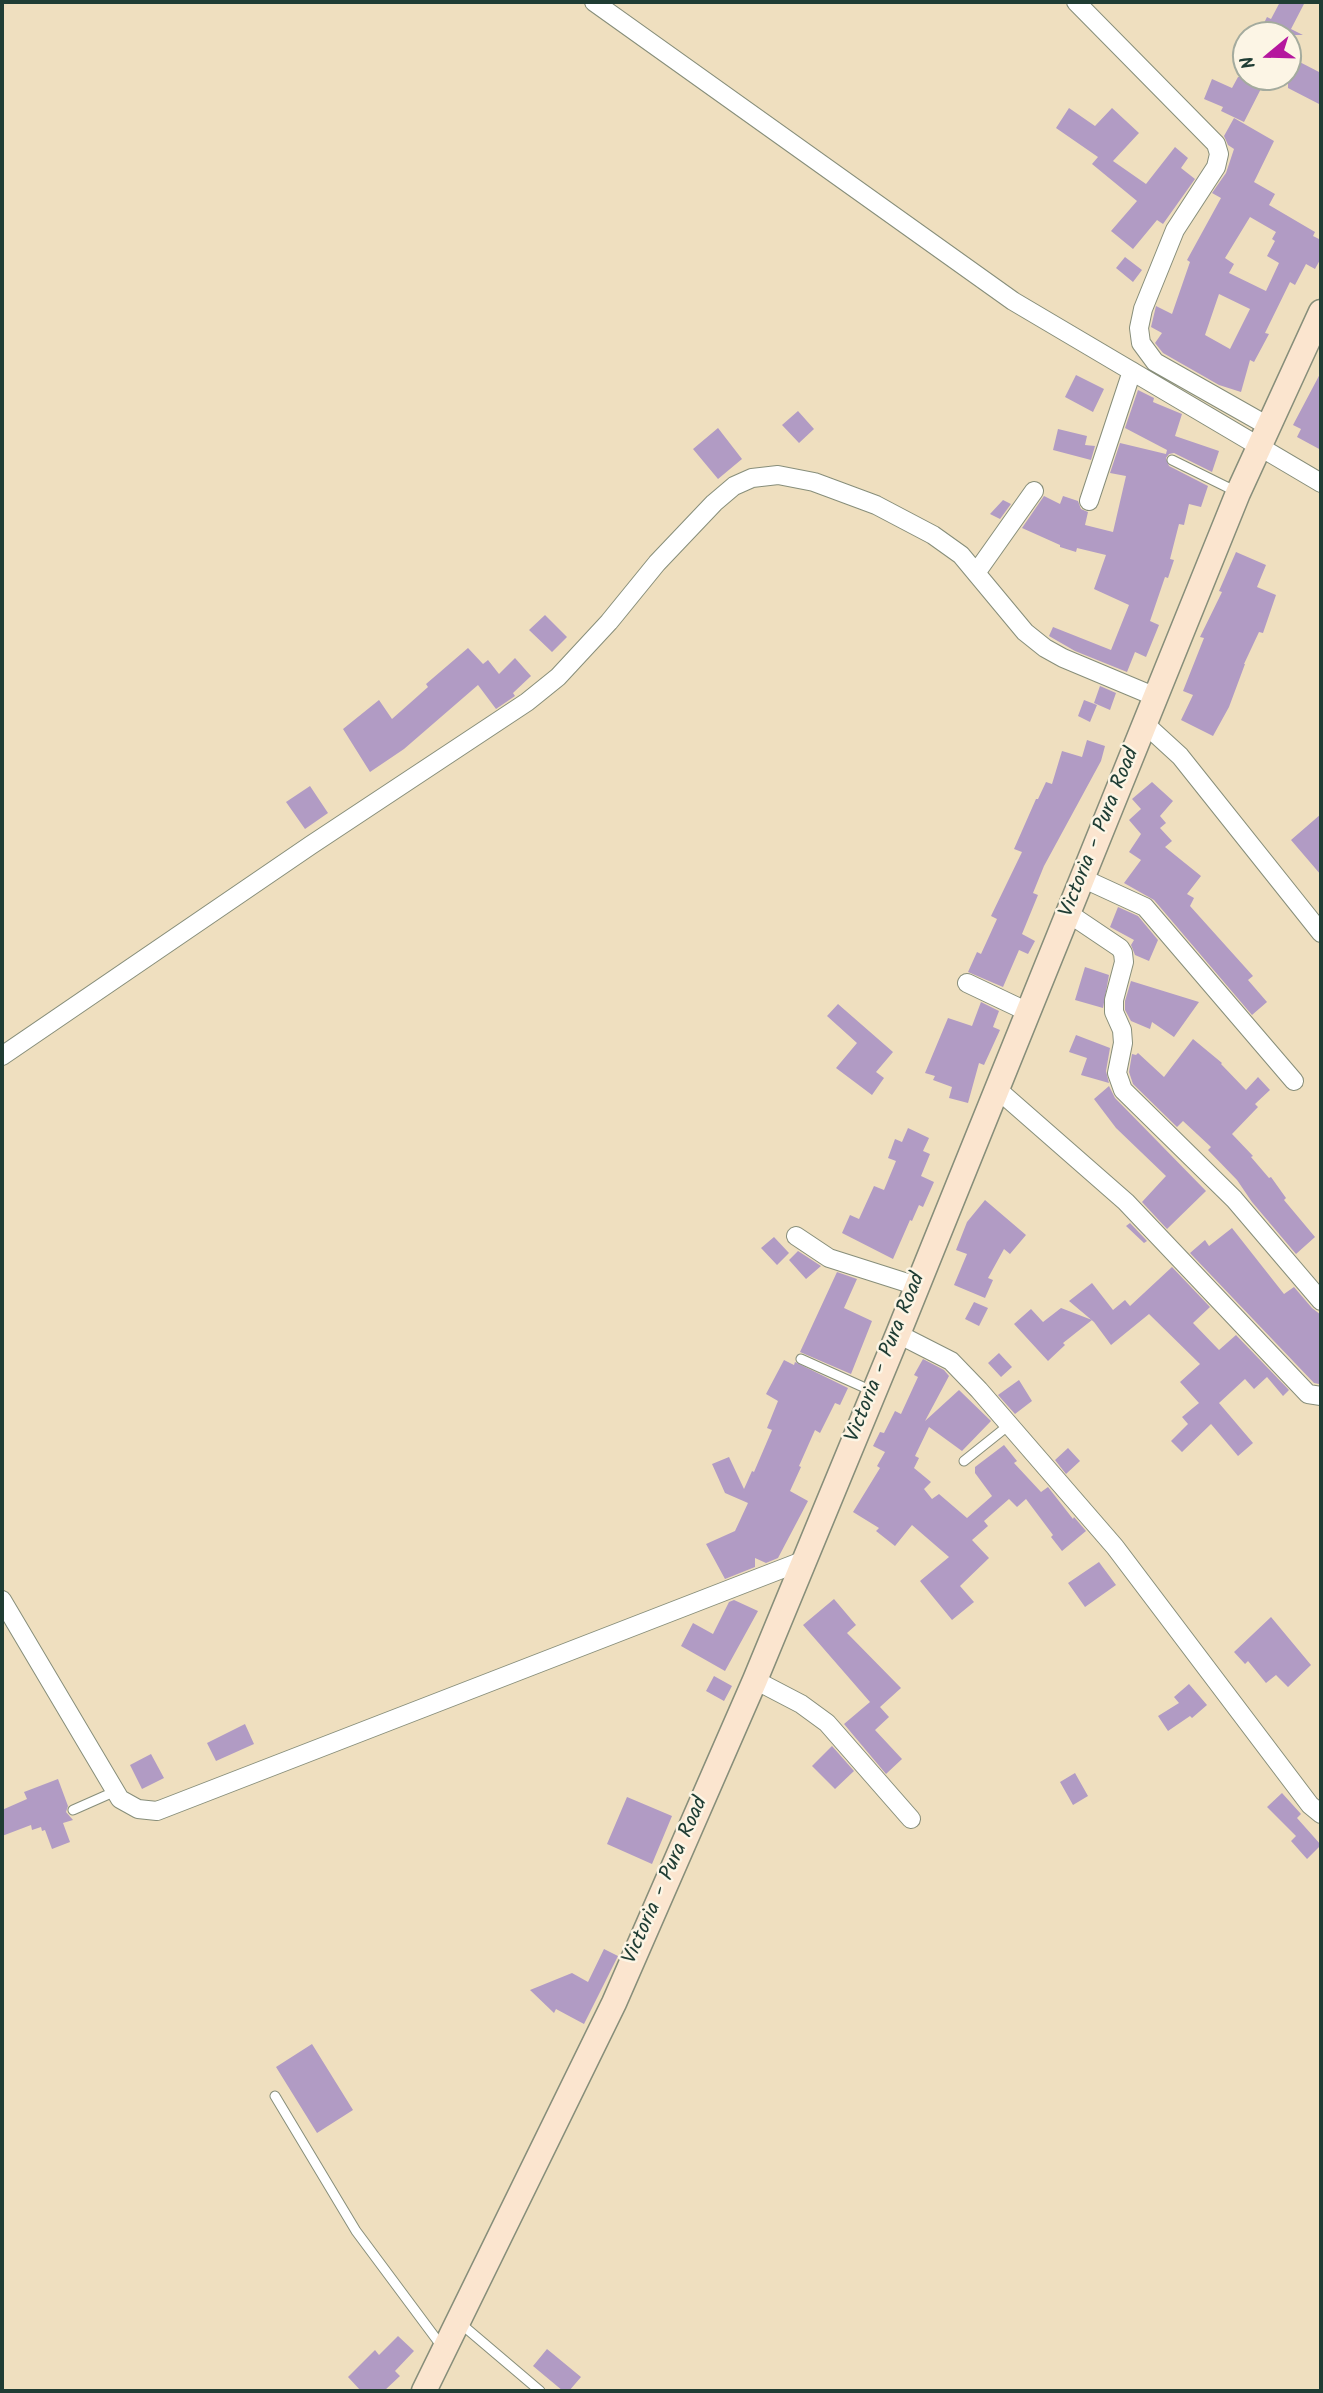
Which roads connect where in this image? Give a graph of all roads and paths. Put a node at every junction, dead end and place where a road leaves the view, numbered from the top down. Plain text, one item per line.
1 (594, 2) edge
2 (1076, 2) edge
3 (1321, 312) edge
4 (1132, 371) junction
5 (1264, 436) junction
6 (1172, 460) dead end
7 (1321, 483) edge
8 (1034, 491) dead end
9 (1238, 493) junction
10 (1089, 501) dead end
11 (976, 573) junction
12 (1156, 697) junction
13 (1144, 724) junction
14 (1082, 878) junction
15 (1068, 913) junction
16 (1321, 933) edge
17 (967, 983) dead end
18 (1028, 1012) junction
19 (2, 1056) edge
20 (1294, 1081) dead end
21 (997, 1088) junction
22 (796, 1236) dead end
23 (917, 1286) junction
24 (1321, 1301) edge
25 (898, 1334) junction
26 (801, 1360) dead end
27 (874, 1391) junction
28 (1321, 1396) edge
29 (1009, 1425) junction
30 (964, 1461) dead end
31 (805, 1560) junction
32 (2, 1600) edge
33 (755, 1679) junction
34 (116, 1791) junction
35 (73, 1810) dead end
36 (1321, 1814) edge
37 (911, 1819) dead end
38 (275, 2096) dead end
39 (459, 2322) junction
40 (444, 2350) junction
41 (424, 2391) edge
42 (540, 2391) edge

1 - 4 street
2 - 5 street
3 - 5 main road, Victoria - Pura Road
4 - 5 street
4 - 10 street
5 - 7 street
5 - 9 main road, Victoria - Pura Road
6 - 9 lane
8 - 11 street
9 - 12 main road, Victoria - Pura Road
11 - 12 street
11 - 19 street
12 - 13 main road, Victoria - Pura Road
13 - 14 main road, Victoria - Pura Road
13 - 16 street
14 - 15 main road, Victoria - Pura Road
14 - 20 street
15 - 18 main road, Victoria - Pura Road
15 - 24 street
17 - 18 street
18 - 21 main road, Victoria - Pura Road
21 - 23 main road, Victoria - Pura Road
21 - 28 street
22 - 23 street
23 - 25 main road, Victoria - Pura Road
25 - 27 main road, Victoria - Pura Road
25 - 29 street
26 - 27 lane
27 - 31 main road, Victoria - Pura Road
29 - 30 lane
29 - 36 street
31 - 33 main road, Victoria - Pura Road
31 - 34 street
32 - 34 street
33 - 37 street
33 - 39 main road, Victoria - Pura Road
34 - 35 lane
38 - 40 lane
39 - 40 main road, Victoria - Pura Road
39 - 42 lane
40 - 41 main road, Victoria - Pura Road

